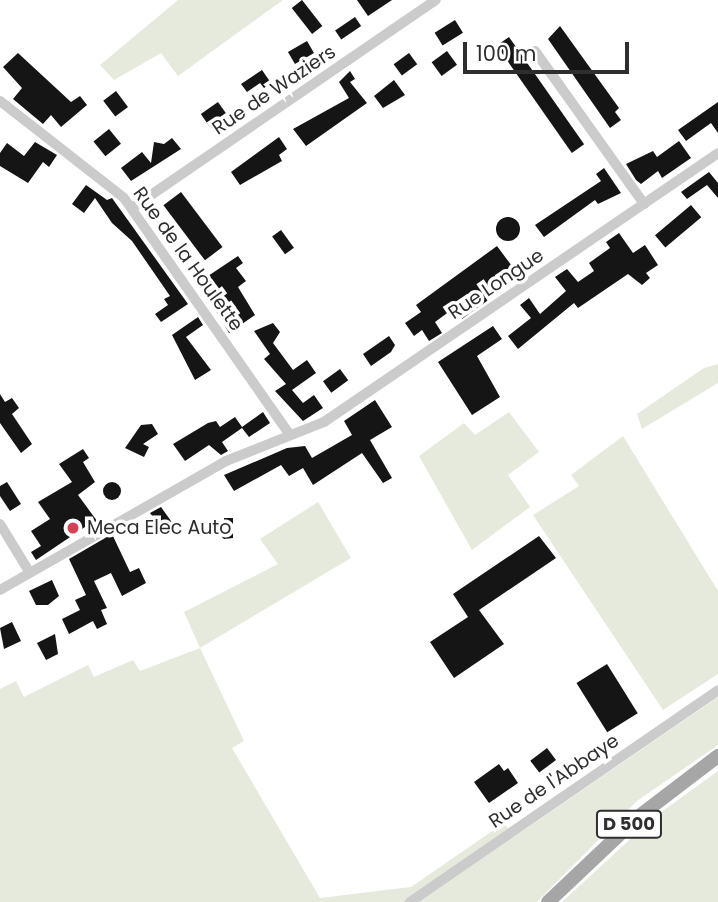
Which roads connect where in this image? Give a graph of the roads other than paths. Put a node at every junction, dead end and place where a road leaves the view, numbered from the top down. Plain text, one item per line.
1 (436, 0) edge
2 (535, 51) dead end
3 (0, 101) edge
4 (718, 153) edge
5 (644, 204) junction
6 (132, 208) junction
7 (290, 435) junction
8 (0, 524) edge
9 (30, 573) junction
10 (0, 590) edge
11 (718, 690) edge
12 (718, 756) edge
13 (410, 902) edge
14 (548, 902) edge

1 - 6 street, Rue de Waziers
2 - 5 street
3 - 6 street, Rue de la Houlette
4 - 5 street, Rue Longue
5 - 7 street, Rue Longue
6 - 7 street, Rue de la Houlette
7 - 9 street, Rue Longue
8 - 9 street
9 - 10 street, Rue Longue
11 - 13 street, Rue de l'Abbaye
12 - 14 main road, D 500

